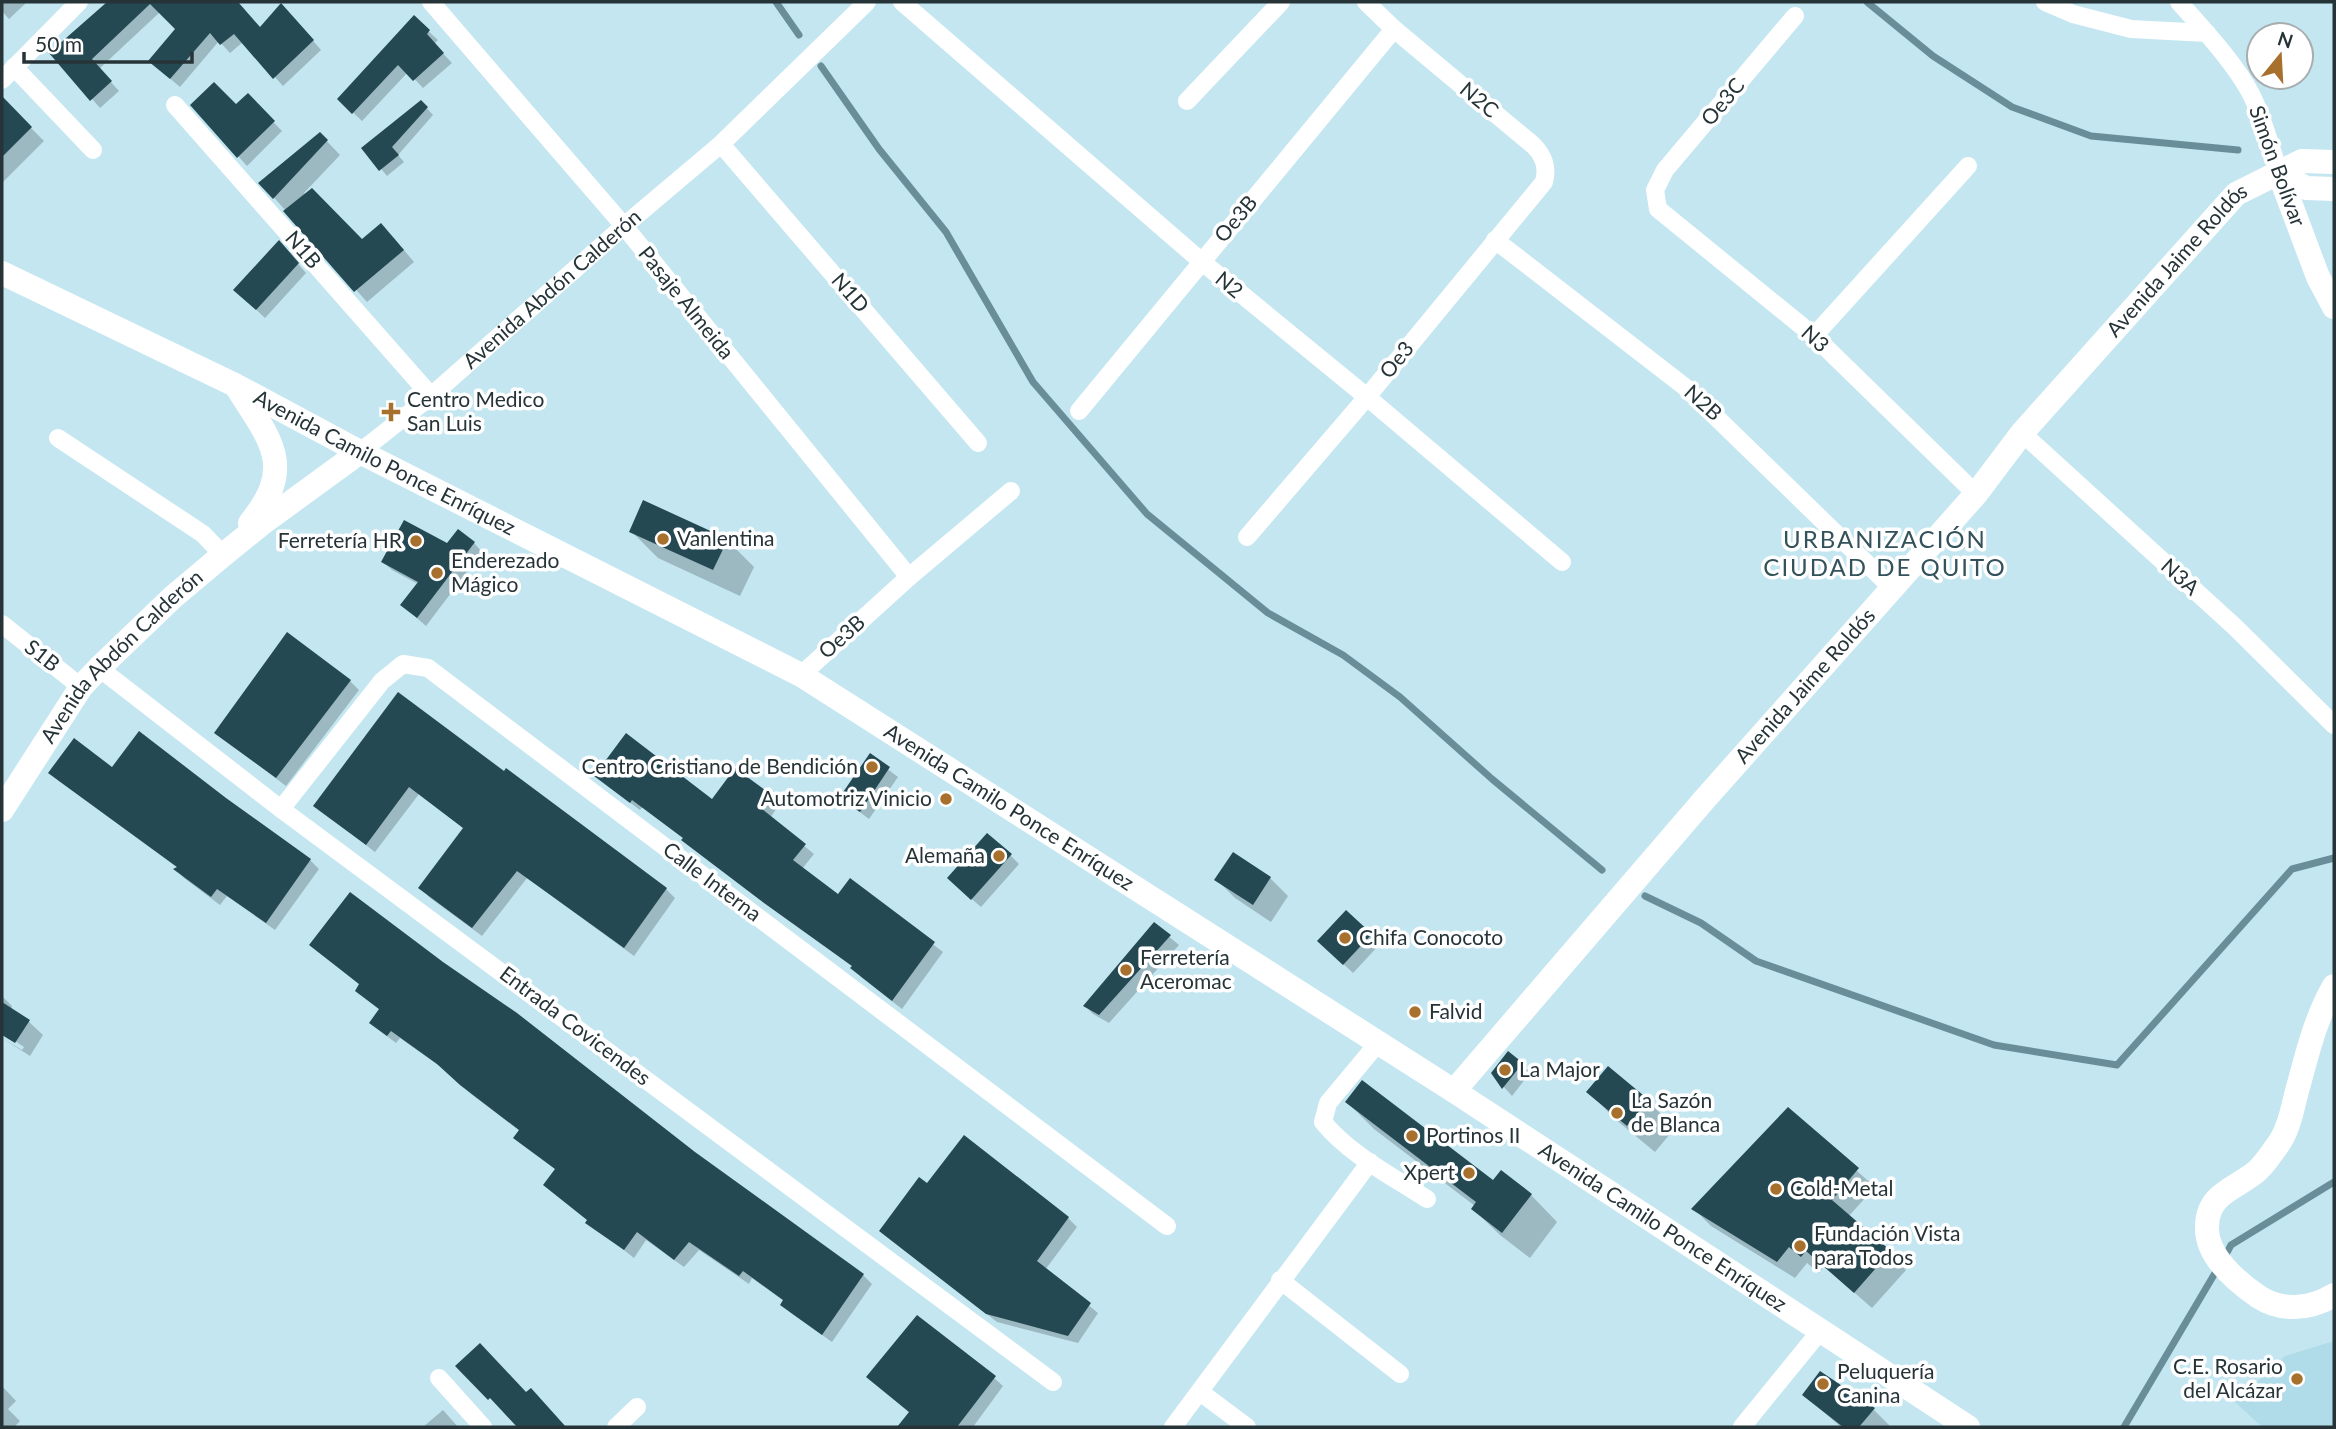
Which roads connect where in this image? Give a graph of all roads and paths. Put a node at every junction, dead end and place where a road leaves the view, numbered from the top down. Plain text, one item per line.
1 (79, 2) edge
2 (431, 2) edge
3 (867, 2) edge
4 (902, 2) edge
5 (1281, 2) edge
6 (1366, 2) edge
7 (2045, 2) edge
8 (2179, 2) edge
9 (1794, 16) dead end
10 (1394, 29) junction
11 (2207, 33) junction
12 (8, 74) edge
13 (1187, 101) dead end
14 (175, 105) dead end
15 (721, 144) junction
16 (93, 150) dead end
17 (2334, 163) edge
18 (1968, 166) dead end
19 (2279, 173) junction
20 (1544, 182) joint
21 (2334, 189) edge
22 (1655, 190) joint
23 (624, 226) junction
24 (1495, 240) junction
25 (1201, 261) junction
26 (2, 273) edge
27 (2334, 307) edge
28 (1814, 336) junction
29 (235, 385) junction
30 (431, 396) junction
31 (1367, 397) junction
32 (1079, 411) dead end
33 (2022, 433) junction
34 (58, 438) dead end
35 (978, 443) dead end
36 (360, 452) junction
37 (1011, 491) dead end
38 (1976, 494) junction
39 (1247, 537) dead end
40 (223, 555) junction
41 (1562, 562) dead end
42 (909, 577) junction
43 (1892, 588) junction
44 (2, 624) edge
45 (99, 668) junction
46 (801, 674) junction
47 (81, 687) junction
48 (2334, 725) edge
49 (2, 808) edge
50 (281, 809) junction
51 (2334, 986) edge
52 (1378, 1043) junction
53 (1454, 1091) junction
54 (1370, 1162) junction
55 (1427, 1199) dead end
56 (1167, 1226) dead end
57 (1280, 1280) junction
58 (2334, 1295) edge
59 (1821, 1330) junction
60 (1400, 1374) dead end
61 (439, 1378) dead end
62 (1053, 1382) dead end
63 (1200, 1392) junction
64 (637, 1407) dead end
65 (483, 1427) edge
66 (616, 1427) edge
67 (1173, 1427) edge
68 (1247, 1427) edge
69 (1742, 1427) edge
70 (1968, 1427) edge

1 - 12 street
2 - 23 street, Pasaje Almeida
3 - 15 street, Avenida Abdón Calderón
4 - 25 street, N2
5 - 13 street
6 - 10 street, N2C
7 - 11 street
8 - 11 street, Simón Bolívar
9 - 22 street, Oe3C
10 - 20 street, N2C
10 - 25 street, Oe3B
11 - 19 street, Simón Bolívar
12 - 16 street
14 - 30 street, N1B
15 - 23 street, Avenida Abdón Calderón
15 - 35 street, N1D
17 - 19 main road, Avenida Jaime Roldós
18 - 28 street
19 - 21 main road
19 - 27 main road, Simón Bolívar
19 - 33 main road, Avenida Jaime Roldós
20 - 24 street, Oe3
22 - 28 street, N3
23 - 30 street, Avenida Abdón Calderón
23 - 42 street, Pasaje Almeida
24 - 31 street, Oe3
24 - 43 street, N2B
25 - 31 street, N2
25 - 32 street, Oe3B
26 - 29 main road, Avenida Camilo Ponce Enríquez
28 - 38 street, N3
29 - 36 main road, Avenida Camilo Ponce Enríquez
29 - 40 main road
30 - 36 street, Avenida Abdón Calderón
31 - 39 street, Oe3
31 - 41 street, N2
33 - 38 main road, Avenida Jaime Roldós
33 - 48 street, N3A
34 - 40 street
36 - 40 main road, Avenida Abdón Calderón
36 - 46 main road, Avenida Camilo Ponce Enríquez
37 - 42 street, Oe3B
38 - 43 main road, Avenida Jaime Roldós
40 - 45 main road, Avenida Abdón Calderón
42 - 46 street, Oe3B
43 - 53 main road, Avenida Jaime Roldós
44 - 47 street, S1B
45 - 47 main road, Avenida Abdón Calderón
45 - 50 street, Entrada Covicendes
46 - 52 main road, Avenida Camilo Ponce Enríquez
47 - 49 main road, Avenida Abdón Calderón
50 - 56 street, Calle Interna
50 - 62 street, Entrada Covicendes
51 - 58 main road
52 - 53 main road, Avenida Camilo Ponce Enríquez
52 - 54 street
53 - 59 main road, Avenida Camilo Ponce Enríquez
54 - 55 street
54 - 57 street
57 - 60 street
57 - 63 street
59 - 69 street
59 - 70 main road, Avenida Camilo Ponce Enríquez
61 - 65 street
63 - 67 street
63 - 68 street
64 - 66 street

